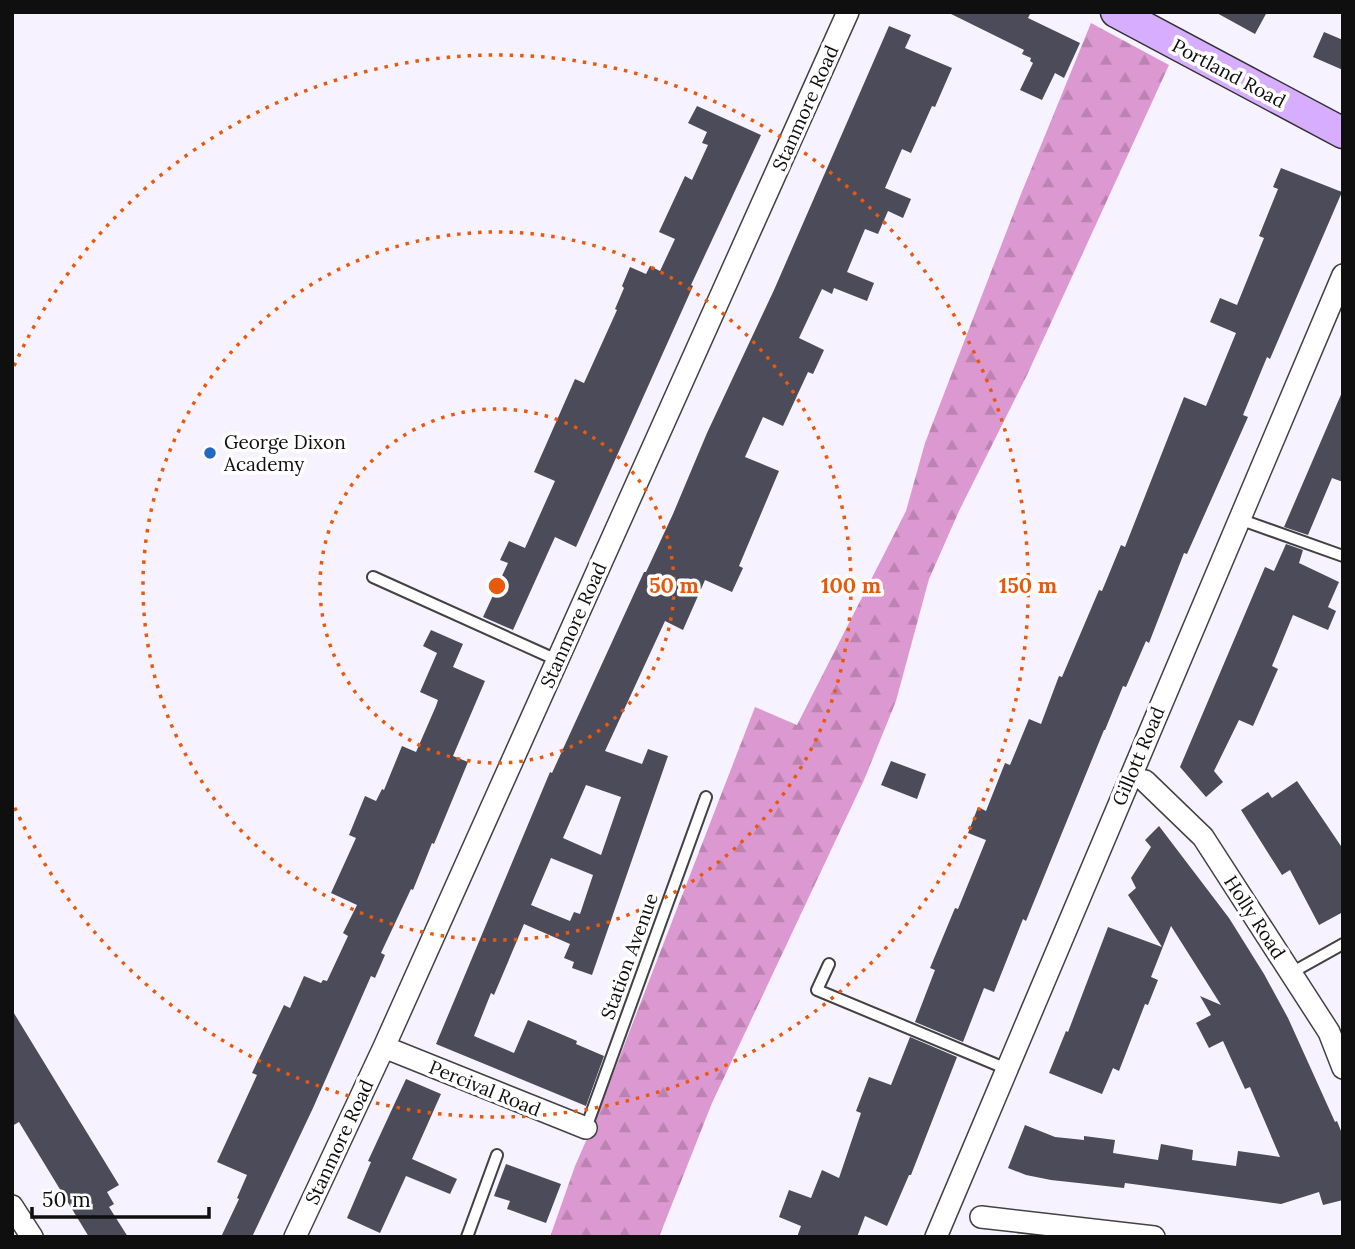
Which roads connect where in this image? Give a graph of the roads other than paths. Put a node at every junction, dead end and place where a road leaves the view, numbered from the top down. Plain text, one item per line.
1 (848, 12) edge
2 (1116, 12) edge
3 (1343, 133) edge
4 (1343, 275) edge
5 (1239, 519) junction
6 (1343, 556) edge
7 (373, 577) dead end
8 (557, 660) junction
9 (1145, 781) dead end
10 (706, 797) dead end
11 (1343, 944) edge
12 (829, 964) dead end
13 (1291, 973) junction
14 (384, 1047) junction
15 (1343, 1068) edge
16 (1007, 1069) junction
17 (586, 1128) joint
18 (497, 1155) dead end
19 (12, 1206) edge
20 (981, 1217) dead end
21 (32, 1237) edge
22 (295, 1237) edge
23 (467, 1237) edge
24 (936, 1237) edge
25 (1154, 1237) edge

1 - 8 street, Stanmore Road
2 - 3 main road, Portland Road
4 - 5 street, Gillott Road
5 - 6 lane
5 - 16 street, Gillott Road
7 - 8 lane
8 - 14 street, Stanmore Road
9 - 13 street, Holly Road
10 - 17 lane, Station Avenue
11 - 13 lane
12 - 16 lane
13 - 15 street, Holly Road
14 - 17 street, Percival Road
14 - 22 street, Stanmore Road
16 - 24 street, Gillott Road
18 - 23 lane
19 - 21 street
20 - 25 street

